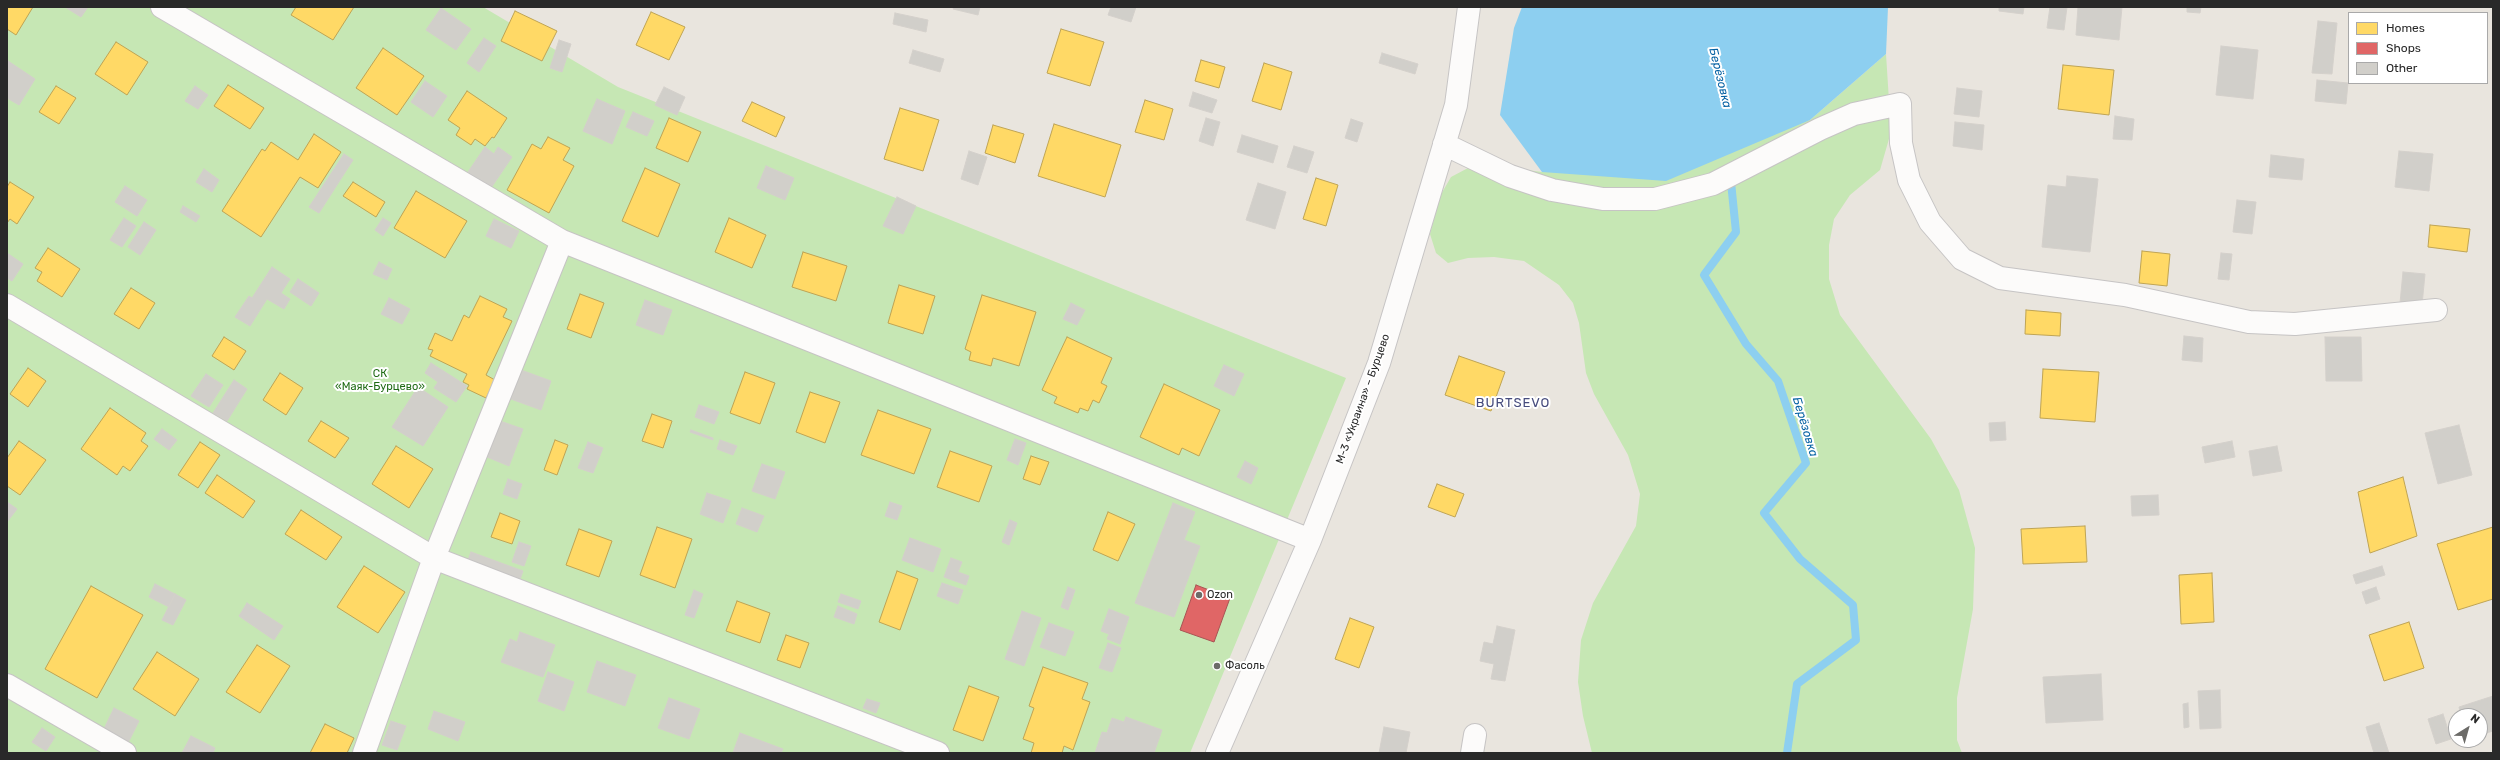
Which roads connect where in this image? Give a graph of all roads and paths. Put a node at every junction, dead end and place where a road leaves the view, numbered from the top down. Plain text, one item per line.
1 (162, 7) edge
2 (1469, 7) edge
3 (1444, 144) junction
4 (562, 241) junction
5 (7, 305) edge
6 (2436, 310) dead end
7 (1310, 540) junction
8 (434, 558) junction
9 (7, 685) edge
10 (125, 753) edge
11 (364, 753) edge
12 (938, 753) edge
13 (1217, 753) edge

1 - 4 street
2 - 3 street, М-3 «Украина» – Бурцево
3 - 6 street
3 - 7 street, М-3 «Украина» – Бурцево
4 - 7 street
4 - 8 street
5 - 8 street
7 - 13 street, М-3 «Украина» – Бурцево
8 - 11 street
8 - 12 street
9 - 10 street

